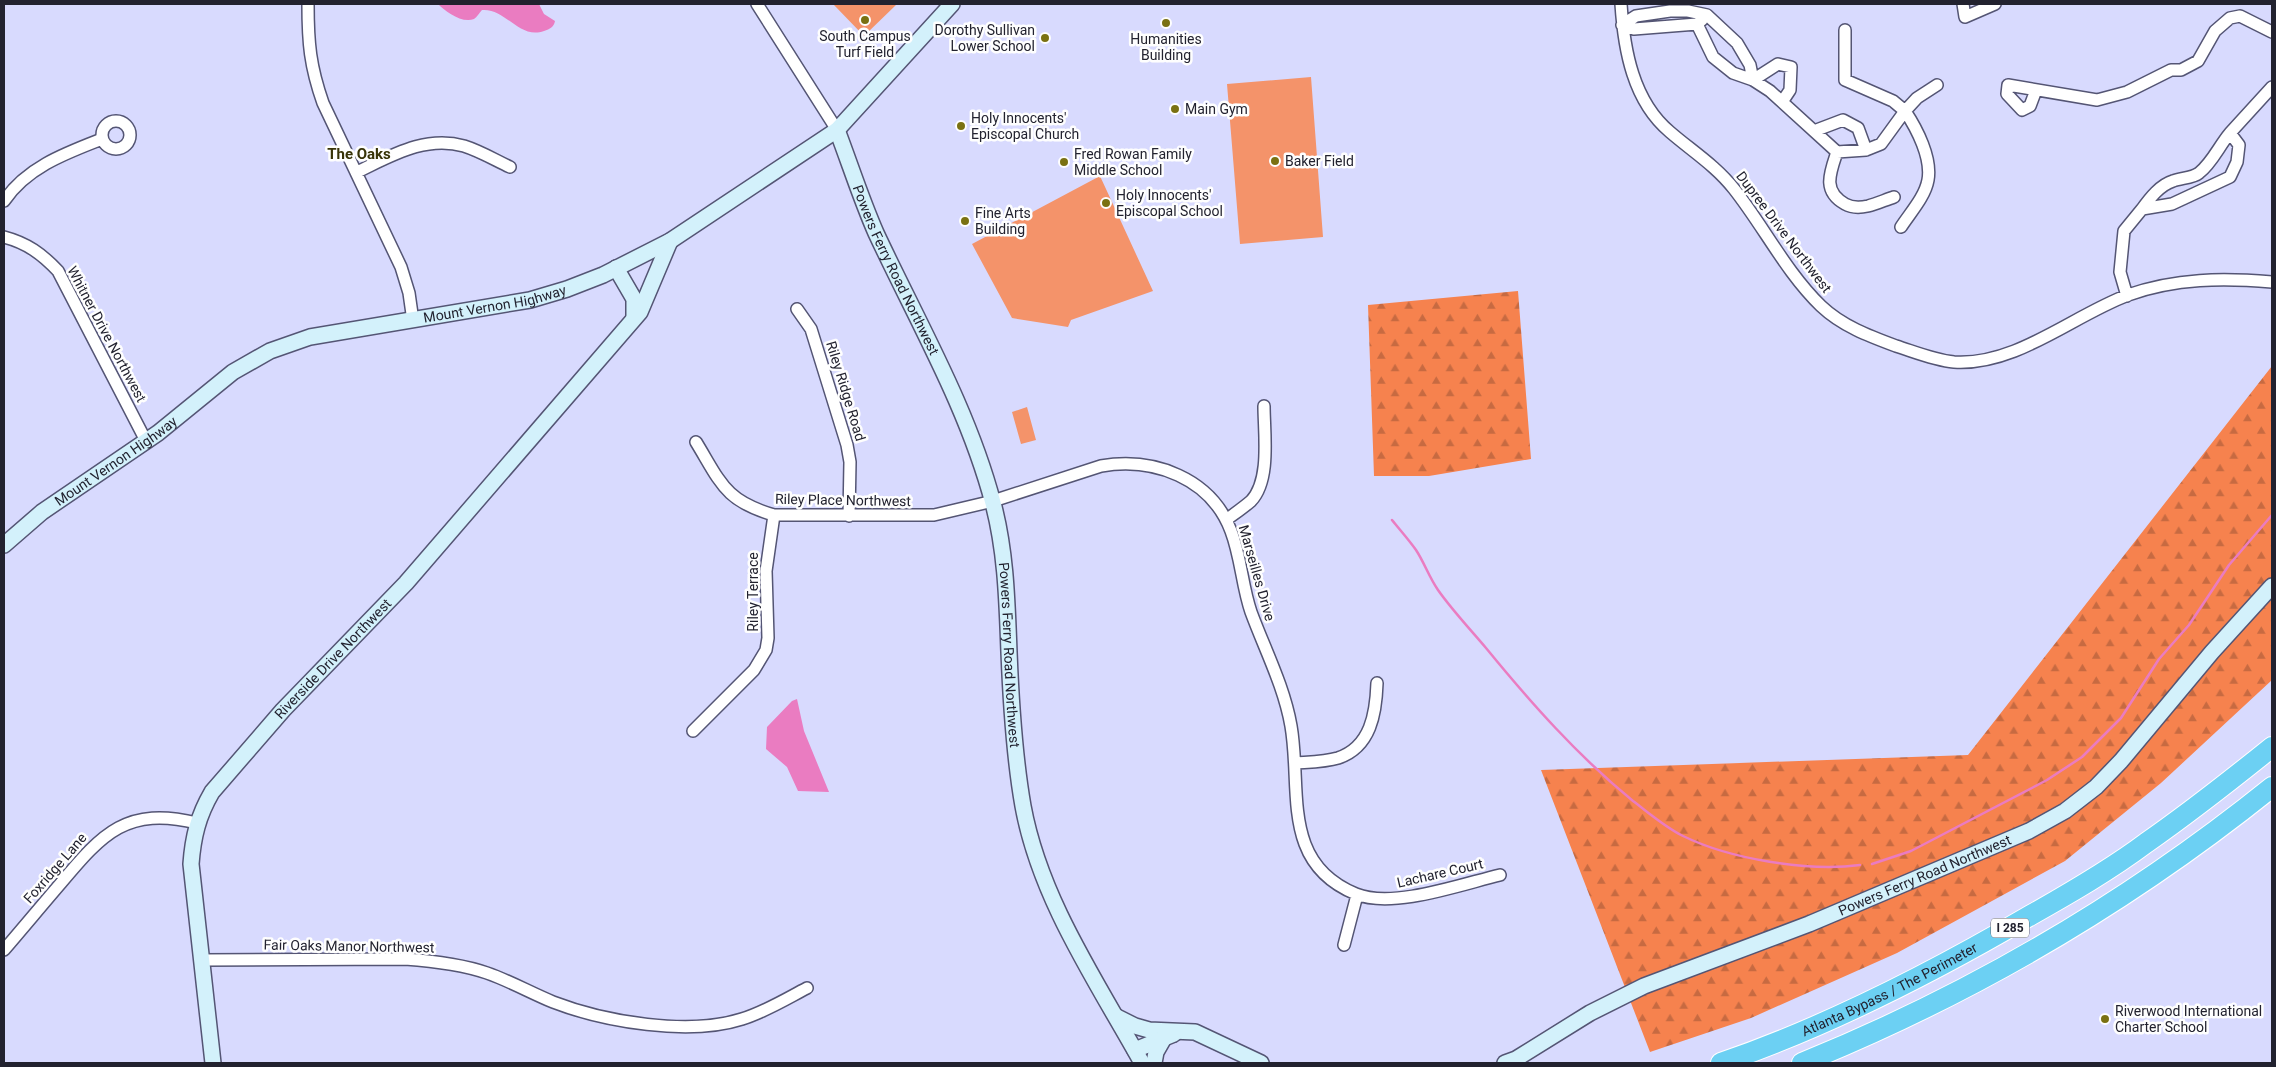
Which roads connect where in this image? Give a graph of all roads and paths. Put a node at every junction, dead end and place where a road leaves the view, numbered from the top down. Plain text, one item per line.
1 (308, 4) edge
2 (757, 4) edge
3 (952, 4) edge
4 (1621, 4) edge
5 (1963, 4) edge
6 (1995, 4) edge
7 (1707, 15) junction
8 (1697, 24) junction
9 (1622, 25) junction
10 (1845, 30) dead end
11 (2272, 32) edge
12 (1753, 80) junction
13 (1937, 85) dead end
14 (2272, 88) edge
15 (2036, 90) junction
16 (1782, 102) junction
17 (1905, 112) junction
18 (837, 130) junction
19 (1814, 131) junction
20 (2230, 133) junction
21 (102, 138) dead end
22 (1866, 150) junction
23 (1837, 152) junction
24 (510, 167) dead end
25 (357, 172) junction
26 (1894, 197) dead end
27 (4, 201) edge
28 (2142, 208) junction
29 (1901, 226) dead end
30 (4, 237) edge
31 (670, 241) junction
32 (616, 268) junction
33 (2272, 282) edge
34 (2127, 296) junction
35 (797, 310) dead end
36 (634, 316) junction
37 (413, 321) junction
38 (1264, 406) dead end
39 (146, 441) junction
40 (696, 442) dead end
41 (993, 501) junction
42 (774, 515) junction
43 (849, 516) junction
44 (1226, 520) junction
45 (4, 545) edge
46 (2272, 586) edge
47 (1377, 683) dead end
48 (693, 731) dead end
49 (2272, 747) edge
50 (1295, 764) junction
51 (2272, 787) edge
52 (197, 823) junction
53 (1500, 875) dead end
54 (1357, 895) junction
55 (1344, 945) dead end
56 (4, 950) edge
57 (202, 960) junction
58 (807, 988) dead end
59 (1116, 1017) junction
60 (1182, 1031) junction
61 (1164, 1038) junction
62 (1135, 1050) junction
63 (213, 1063) edge
64 (1142, 1063) edge
65 (1154, 1063) edge
66 (1260, 1063) edge
67 (1505, 1063) edge
68 (1721, 1063) edge
69 (1802, 1063) edge

1 - 25 street
2 - 18 street
3 - 18 street, Mount Vernon Highway
4 - 9 street, Dupree Drive Northwest
5 - 6 street
7 - 8 street
7 - 9 street
7 - 12 street
8 - 9 street
8 - 12 street
9 - 34 street, Dupree Drive Northwest
10 - 17 street
11 - 15 street
12 - 16 street
12 - 16 street
13 - 17 street
14 - 20 street
15 - 15 street
16 - 19 street
17 - 22 street
17 - 29 street
18 - 31 street, Mount Vernon Highway
18 - 41 street, Powers Ferry Road Northwest
19 - 22 street
19 - 23 street
20 - 28 street
20 - 28 street
21 - 27 street
22 - 23 street
23 - 26 street
24 - 25 street
25 - 37 street
28 - 34 street
30 - 39 street, Whitner Drive Northwest
31 - 32 street, Mount Vernon Highway
31 - 36 street, Riverside Drive Northwest
32 - 36 street
32 - 37 street, Mount Vernon Highway
33 - 34 street, Dupree Drive Northwest
35 - 43 street, Riley Ridge Road
36 - 52 street, Riverside Drive Northwest
37 - 39 street, Mount Vernon Highway
38 - 44 street
39 - 45 street, Mount Vernon Highway
40 - 42 street, Riley Place Northwest
41 - 43 street, Riley Place Northwest
41 - 44 street, Marseilles Drive
41 - 59 street, Powers Ferry Road Northwest
42 - 43 street, Riley Place Northwest
42 - 48 street, Riley Terrace
44 - 50 street, Marseilles Drive
46 - 67 street, Powers Ferry Road Northwest
47 - 50 street
49 - 68 highway, Atlanta Bypass / The Perimeter / I 285
50 - 54 street, Marseilles Drive
51 - 69 highway, I 285
52 - 56 street, Foxridge Lane
52 - 57 street, Riverside Drive Northwest
53 - 54 street, Lachare Court
54 - 55 street
57 - 58 street, Fair Oaks Manor Northwest
57 - 63 street, Riverside Drive Northwest
59 - 60 street
59 - 62 street, Powers Ferry Road Northwest
60 - 61 street
60 - 66 street
61 - 62 street
61 - 65 street
62 - 64 street, Powers Ferry Road Northwest

